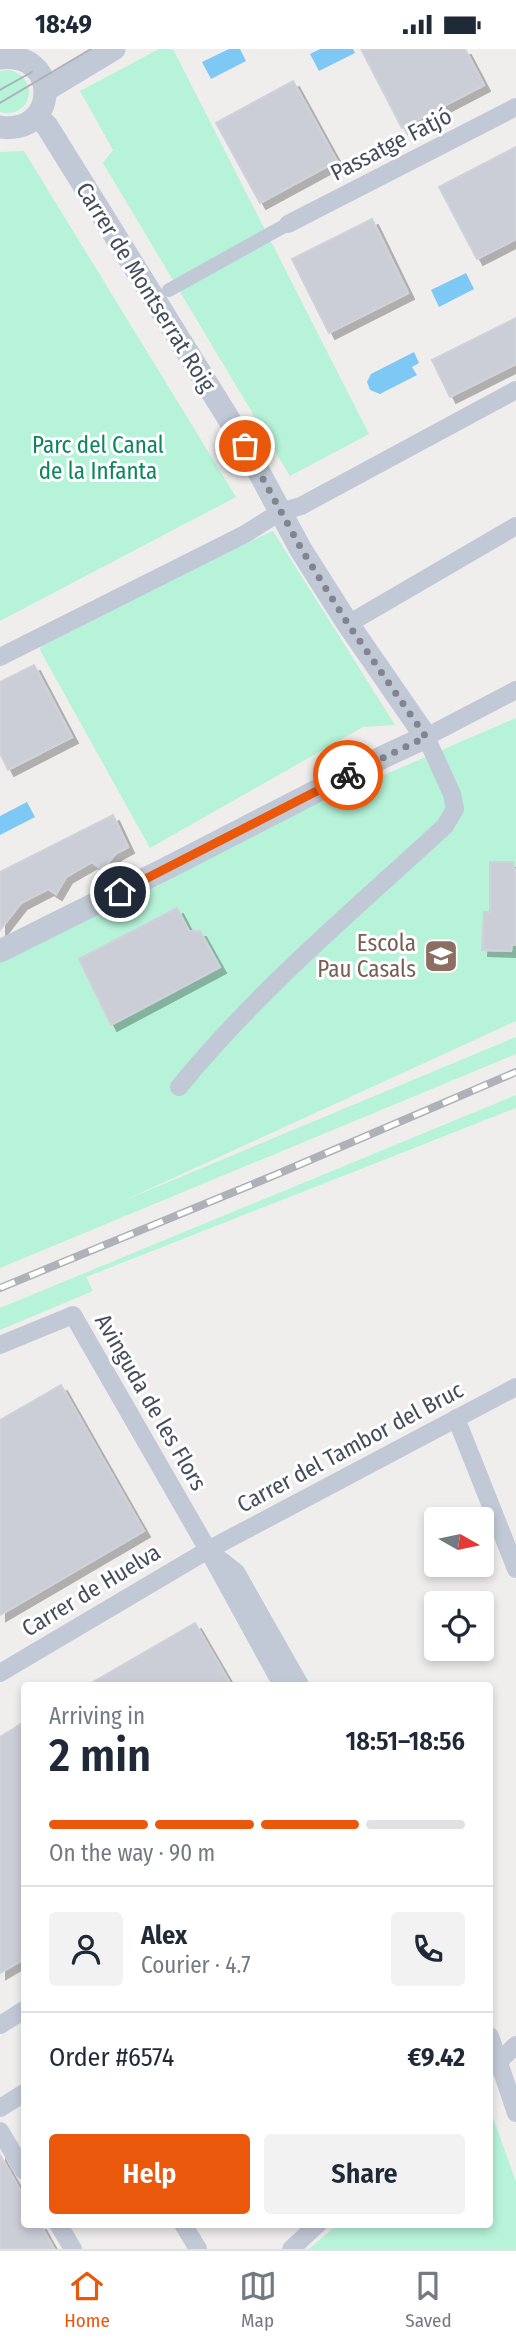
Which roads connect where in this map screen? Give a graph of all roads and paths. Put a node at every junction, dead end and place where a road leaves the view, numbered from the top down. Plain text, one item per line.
1 (114, 49) edge
2 (16, 54) edge
3 (46, 90) junction
4 (516, 107) edge
5 (37, 117) junction
6 (0, 127) edge
7 (288, 224) joint
8 (169, 290) dead end
9 (516, 390) edge
10 (280, 512) junction
11 (516, 526) edge
12 (348, 624) junction
13 (0, 657) edge
14 (516, 690) edge
15 (426, 737) junction
16 (0, 951) edge
17 (180, 1087) dead end
18 (0, 1345) edge
19 (516, 1387) edge
20 (456, 1418) junction
21 (208, 1550) junction
22 (516, 1569) edge
23 (0, 1673) edge
24 (280, 1682) edge
25 (298, 1682) edge
26 (21, 2012) edge
27 (0, 2025) edge
28 (516, 2045) edge
29 (494, 2065) edge
30 (21, 2095) edge
31 (0, 2108) edge
32 (516, 2113) edge
33 (0, 2131) edge
34 (21, 2166) edge
35 (60, 2228) edge
36 (185, 2228) edge
37 (310, 2228) edge
38 (73, 2249) edge
39 (198, 2249) edge
40 (291, 2249) edge

1 - 3 street
2 - 3 street
3 - 5 street
4 - 7 street, Passatge Fatjó
5 - 6 street
5 - 10 street, Carrer de Montserrat Roig
7 - 8 street
9 - 10 street
10 - 12 street, Carrer de Montserrat Roig
10 - 13 street
11 - 12 street
12 - 15 street, Carrer de Montserrat Roig
14 - 15 street
15 - 16 street
15 - 17 street, Carrer de Montserrat Roig
18 - 21 street, Avinguda de les Flors
19 - 20 street, Carrer del Tambor del Bruc
20 - 21 street, Carrer del Tambor del Bruc
20 - 22 street
21 - 23 street, Carrer de Huelva
21 - 24 street, Avinguda de les Flors
21 - 25 street, Avinguda de les Flors
26 - 27 street
28 - 29 street
29 - 32 street
30 - 31 street
33 - 34 street
35 - 38 street
36 - 39 street
37 - 40 street

